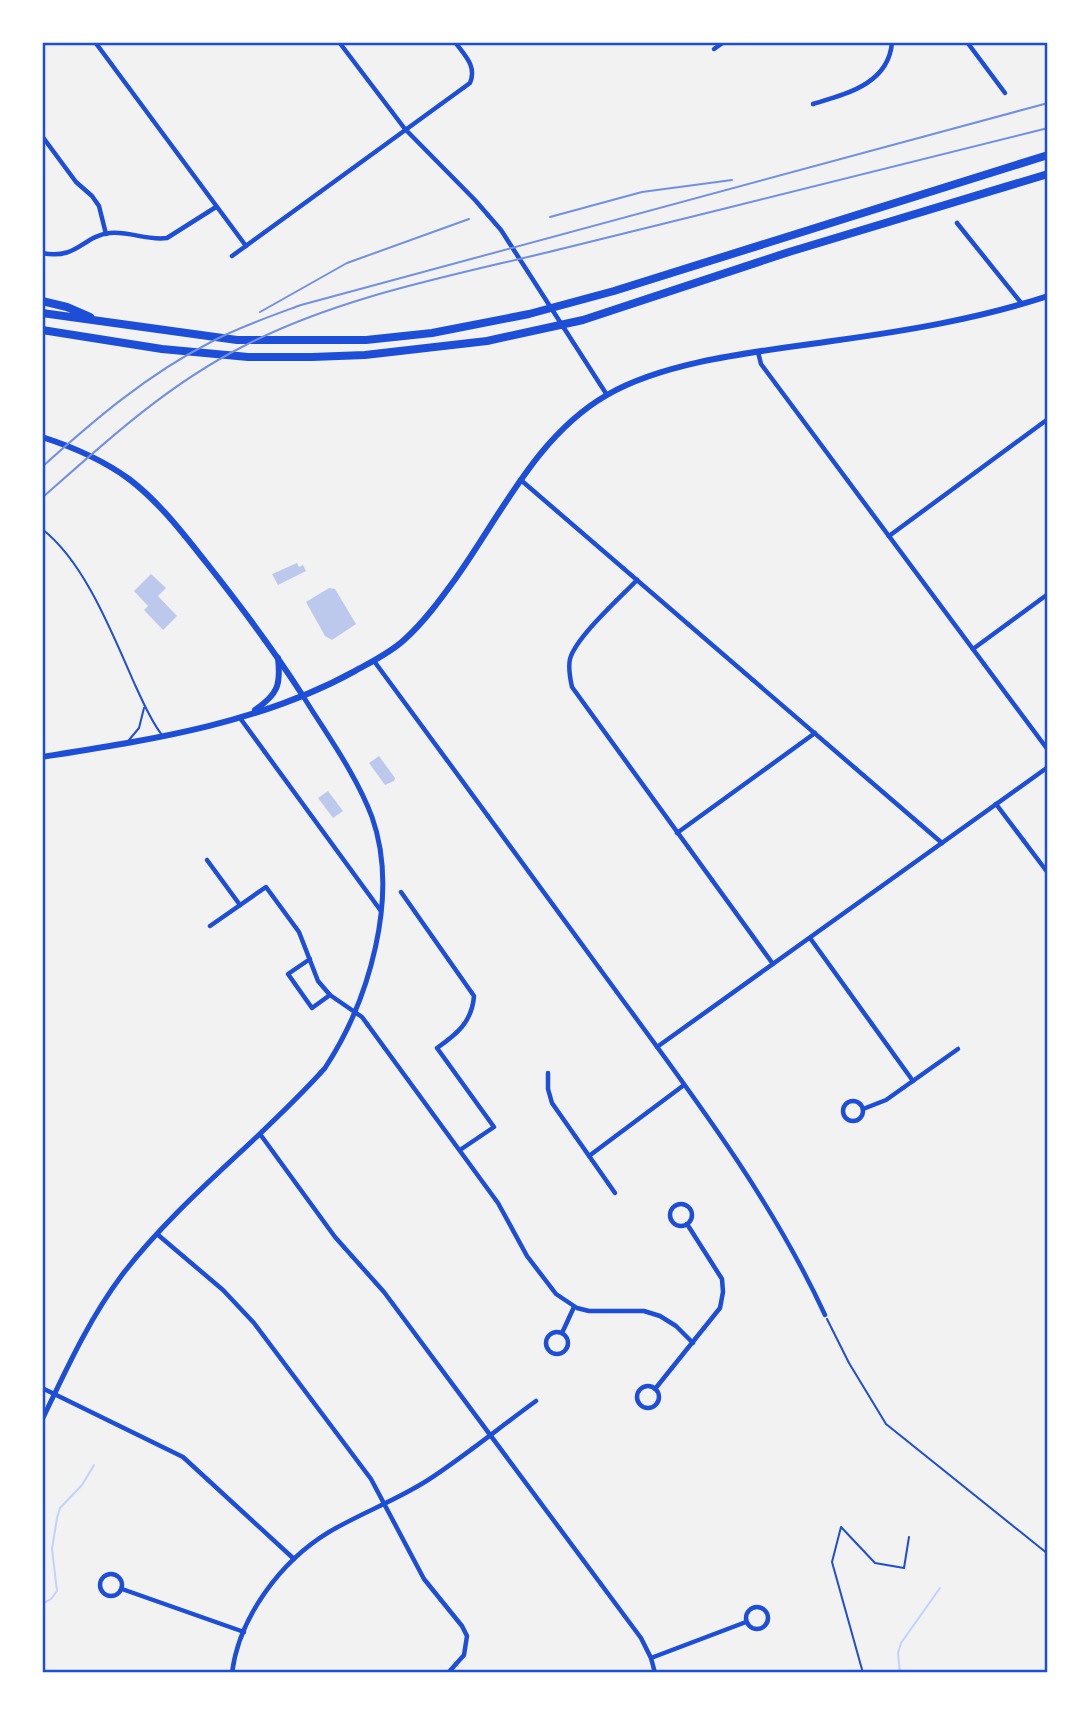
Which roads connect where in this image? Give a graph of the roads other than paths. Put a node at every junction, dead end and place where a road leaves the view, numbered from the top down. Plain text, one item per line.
1 (95, 42) edge
2 (339, 42) edge
3 (454, 42) edge
4 (724, 42) edge
5 (892, 42) edge
6 (967, 42) edge
7 (714, 49) dead end
8 (1005, 93) dead end
9 (813, 104) dead end
10 (405, 129) junction
11 (42, 136) edge
12 (1048, 155) edge
13 (1048, 174) edge
14 (216, 207) junction
15 (957, 223) dead end
16 (106, 234) junction
17 (246, 246) junction
18 (42, 253) edge
19 (232, 256) dead end
20 (1048, 296) edge
21 (42, 302) edge
22 (1022, 304) junction
23 (42, 313) edge
24 (99, 321) junction
25 (42, 330) edge
26 (757, 351) junction
27 (607, 395) junction
28 (1048, 419) edge
29 (42, 438) edge
30 (522, 481) junction
31 (42, 529) edge
32 (46, 532) junction
33 (42, 536) edge
34 (890, 537) junction
35 (637, 580) junction
36 (1048, 594) edge
37 (973, 649) junction
38 (277, 656) junction
39 (374, 660) junction
40 (303, 696) junction
41 (145, 707) junction
42 (244, 717) junction
43 (815, 733) junction
44 (163, 736) junction
45 (127, 742) junction
46 (1048, 750) edge
47 (42, 757) edge
48 (1048, 767) edge
49 (996, 804) junction
50 (677, 833) junction
51 (942, 843) junction
52 (207, 860) dead end
53 (1048, 873) edge
54 (401, 892) dead end
55 (240, 905) junction
56 (381, 911) junction
57 (210, 926) dead end
58 (810, 937) junction
59 (310, 959) junction
60 (773, 964) junction
61 (330, 995) junction
62 (354, 1010) junction
63 (657, 1047) junction
64 (958, 1049) dead end
65 (548, 1073) dead end
66 (913, 1081) junction
67 (684, 1085) junction
68 (863, 1108) junction
69 (260, 1134) junction
70 (460, 1150) junction
71 (591, 1158) junction
72 (615, 1193) dead end
73 (687, 1224) junction
74 (158, 1234) junction
75 (574, 1307) junction
76 (825, 1315) road end
77 (562, 1333) junction
78 (693, 1343) junction
79 (42, 1388) edge
80 (655, 1389) junction
81 (55, 1394) junction
82 (536, 1401) dead end
83 (42, 1420) edge
84 (490, 1435) junction
85 (385, 1503) junction
86 (294, 1559) junction
87 (122, 1589) junction
88 (746, 1622) junction
89 (244, 1632) junction
90 (651, 1658) junction
91 (232, 1673) edge
92 (448, 1673) edge
93 (655, 1673) edge

1 - 14 street
2 - 10 street
3 - 10 street
4 - 7 street
5 - 9 street
6 - 8 street
10 - 17 street
10 - 27 street
11 - 16 street
12 - 24 highway
13 - 25 highway
14 - 16 street
14 - 17 street
15 - 22 street
16 - 18 street
17 - 19 street
20 - 22 main road
21 - 24 highway
22 - 26 main road
23 - 24 highway
26 - 27 main road
26 - 34 street
27 - 30 main road
28 - 34 street
29 - 38 main road
30 - 35 street
30 - 39 main road
31 - 32 lane
32 - 33 lane
32 - 41 lane
34 - 37 street
35 - 43 street
35 - 50 street
36 - 37 street
37 - 46 street
38 - 40 main road
38 - 42 main road
39 - 40 main road
39 - 63 street
40 - 42 main road
40 - 56 street
41 - 44 lane
41 - 45 lane
42 - 44 main road
42 - 56 street
43 - 50 street
43 - 51 street
44 - 45 main road
45 - 47 main road
48 - 49 street
49 - 51 street
49 - 53 street
50 - 60 street
51 - 58 street
52 - 55 street
54 - 70 street
55 - 57 street
55 - 59 street
56 - 62 street
58 - 60 street
58 - 66 street
59 - 61 street
59 - 61 street
60 - 63 street
61 - 62 street
62 - 69 street
62 - 70 street
63 - 67 street
64 - 66 street
65 - 71 street
66 - 68 street
67 - 71 street
67 - 76 street
68 - 68 street
69 - 74 street
69 - 84 street
70 - 75 street
71 - 72 street
73 - 73 street
73 - 78 street
74 - 81 street
74 - 85 street
75 - 77 street
75 - 78 street
77 - 77 street
78 - 80 street
79 - 81 street
80 - 80 street
81 - 83 street
81 - 86 street
82 - 84 street
84 - 85 street
84 - 90 street
85 - 86 street
85 - 92 street
86 - 89 street
87 - 87 street
87 - 89 street
88 - 88 street
88 - 90 street
89 - 91 street
90 - 93 street

